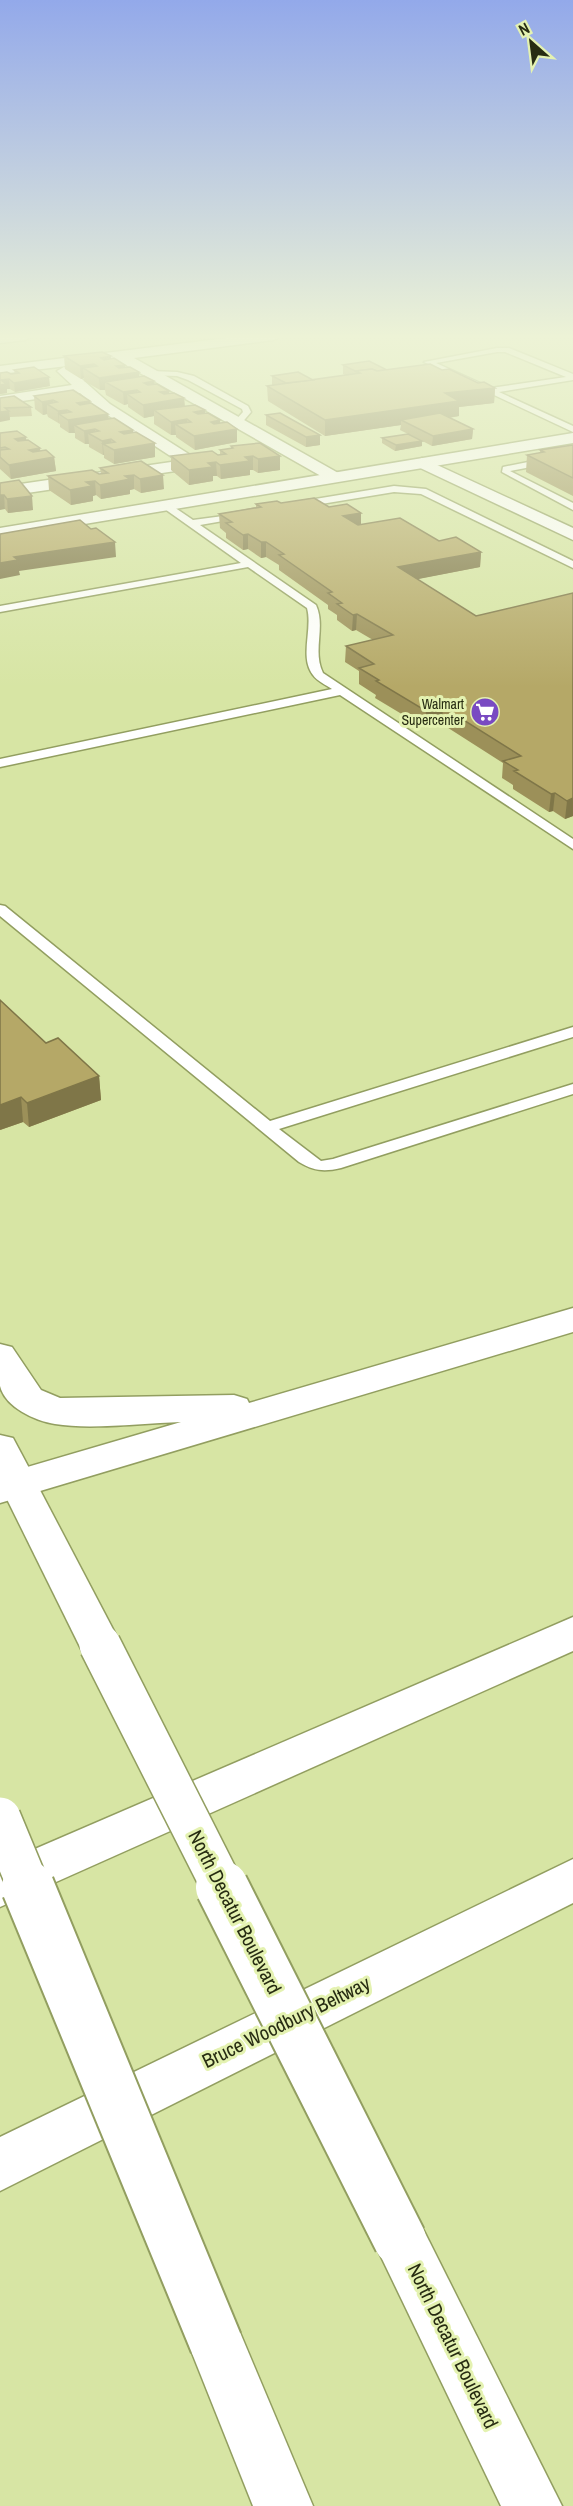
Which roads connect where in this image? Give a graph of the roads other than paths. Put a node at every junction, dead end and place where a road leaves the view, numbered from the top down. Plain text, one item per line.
1 (177, 453) edge
2 (291, 453) edge
3 (482, 453) edge
4 (536, 453) edge
5 (573, 456) edge
6 (231, 458) edge
7 (550, 460) junction
8 (422, 463) junction
9 (191, 464) junction
10 (334, 477) junction
11 (0, 492) edge
12 (165, 505) junction
13 (573, 507) edge
14 (281, 508) edge
15 (259, 512) edge
16 (192, 524) junction
17 (0, 532) edge
18 (573, 535) edge
19 (250, 564) junction
20 (573, 565) edge
21 (0, 609) edge
22 (341, 691) junction
23 (0, 763) edge
24 (573, 845) edge
25 (0, 909) edge
26 (573, 1032) edge
27 (573, 1089) edge
28 (267, 1127) junction
29 (573, 1320) edge
30 (0, 1356) edge
31 (278, 1407) junction
32 (0, 1448) edge
33 (9, 1486) edge
34 (573, 1633) edge
35 (0, 1818) edge
36 (573, 1880) edge
37 (0, 1886) edge
38 (0, 2165) edge
39 (283, 2506) edge
40 (532, 2506) edge

1 - 9 main road
2 - 10 main road
3 - 8 main road
4 - 7 lane
5 - 7 lane
6 - 9 main road
7 - 13 lane
8 - 10 main road
8 - 18 main road
9 - 11 main road
10 - 12 main road
12 - 16 lane
12 - 17 main road
14 - 20 lane
15 - 16 lane
16 - 19 lane
19 - 21 lane
19 - 22 lane
22 - 23 lane
22 - 24 lane
25 - 28 lane
26 - 28 lane
27 - 28 lane
29 - 31 main road
30 - 31 main road
31 - 33 main road
32 - 33 main road, North Decatur Boulevard
33 - 40 main road, North Decatur Boulevard, bridge
34 - 37 main road
35 - 39 main road, bridge
36 - 38 main road, Bruce Woodbury Beltway

